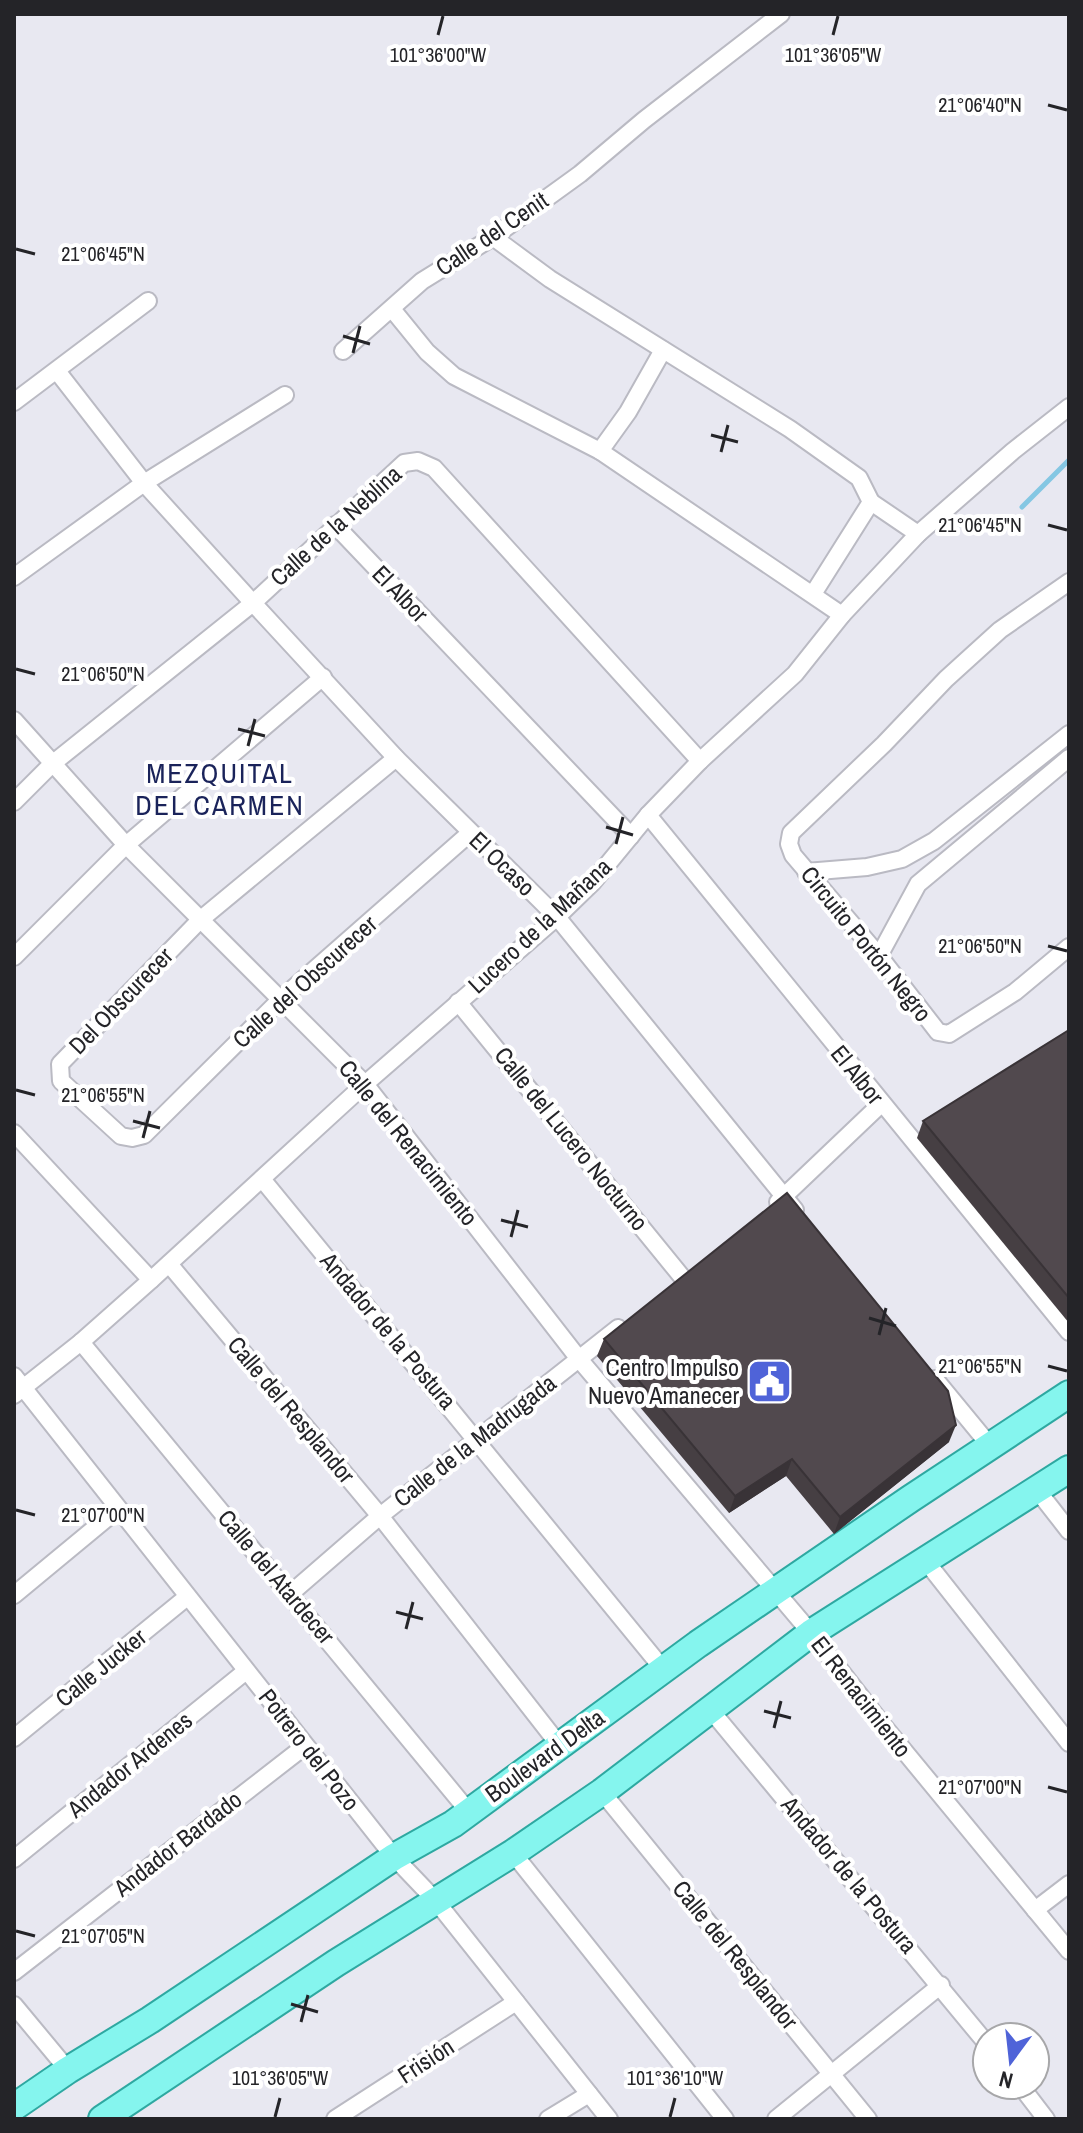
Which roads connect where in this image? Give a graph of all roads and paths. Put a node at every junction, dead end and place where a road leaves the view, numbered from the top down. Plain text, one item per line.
1 (781, 14) edge
2 (493, 237) junction
3 (148, 301) dead end
4 (392, 309) junction
5 (663, 350) junction
6 (343, 351) dead end
7 (57, 371) junction
8 (285, 395) dead end
9 (14, 402) edge
10 (1069, 407) edge
11 (600, 451) junction
12 (144, 483) junction
13 (871, 502) junction
14 (335, 525) junction
15 (918, 534) junction
16 (14, 577) edge
17 (1068, 586) edge
18 (813, 594) junction
19 (253, 603) junction
20 (842, 615) junction
21 (323, 677) junction
22 (14, 720) edge
23 (1069, 734) edge
24 (396, 758) junction
25 (1069, 758) edge
26 (700, 761) junction
27 (52, 764) junction
28 (14, 802) edge
29 (648, 815) junction
30 (470, 833) junction
31 (631, 836) junction
32 (126, 845) junction
33 (902, 859) junction
34 (806, 872) junction
35 (918, 884) junction
36 (557, 917) junction
37 (200, 920) junction
38 (1069, 947) edge
39 (879, 956) junction
40 (14, 957) edge
41 (281, 999) junction
42 (458, 1002) junction
43 (365, 1084) junction
44 (881, 1104) junction
45 (14, 1133) edge
46 (144, 1135) joint
47 (262, 1179) junction
48 (785, 1197) junction
49 (762, 1215) edge
50 (805, 1221) edge
51 (169, 1264) junction
52 (682, 1277) edge
53 (151, 1280) junction
54 (636, 1313) edge
55 (1069, 1332) edge
56 (81, 1342) junction
57 (579, 1359) junction
58 (922, 1364) edge
59 (17, 1386) edge
60 (1069, 1394) edge
61 (476, 1438) junction
62 (991, 1447) junction
63 (1069, 1469) edge
64 (1037, 1490) junction
65 (118, 1509) junction
66 (380, 1516) junction
67 (1069, 1531) edge
68 (925, 1560) junction
69 (775, 1591) junction
70 (290, 1594) junction
71 (14, 1595) edge
72 (187, 1597) junction
73 (811, 1633) junction
74 (663, 1669) junction
75 (246, 1671) junction
76 (709, 1708) junction
77 (14, 1738) edge
78 (1069, 1743) edge
79 (305, 1746) junction
80 (560, 1746) junction
81 (602, 1792) junction
82 (469, 1812) junction
83 (513, 1853) junction
84 (394, 1857) junction
85 (14, 1859) edge
86 (1069, 1884) edge
87 (436, 1901) junction
88 (1035, 1910) junction
89 (1069, 1951) edge
90 (14, 1972) edge
91 (941, 1985) junction
92 (516, 2002) junction
93 (14, 2005) edge
94 (971, 2023) edge
95 (68, 2070) junction
96 (831, 2074) junction
97 (589, 2094) junction
98 (1032, 2101) edge
99 (14, 2107) edge
100 (103, 2119) edge
101 (335, 2119) edge
102 (548, 2119) edge
103 (609, 2119) edge
104 (725, 2119) edge
105 (776, 2119) edge
106 (868, 2119) edge
107 (1046, 2119) edge

1 - 2 street, Calle del Cenit
2 - 4 street, Calle del Cenit
2 - 5 street
3 - 7 street
4 - 6 street, Calle del Cenit
4 - 11 street
5 - 11 street
5 - 13 street
7 - 9 street
7 - 12 street, El Ocaso
8 - 12 street
10 - 15 street, Lucero de la Mañana
11 - 18 street
12 - 16 street
12 - 19 street, El Ocaso
13 - 15 street
13 - 18 street
14 - 19 street, Calle de la Neblina
14 - 26 street, Calle de la Neblina
14 - 31 street, El Albor
15 - 20 street, Lucero de la Mañana
17 - 34 street, Circuito Portón Negro
18 - 20 street
19 - 21 street, El Ocaso
19 - 27 street, Calle de la Neblina
20 - 26 street, Lucero de la Mañana
21 - 24 street, El Ocaso
21 - 32 street
22 - 27 street, Calle del Renacimiento
23 - 33 street
24 - 30 street, El Ocaso
24 - 37 street, Del Obscurecer
25 - 35 street
26 - 29 street, Lucero de la Mañana
27 - 28 street, Calle de la Neblina
27 - 32 street, Calle del Renacimiento
29 - 31 street, Lucero de la Mañana
29 - 44 street, El Albor
30 - 36 street, El Ocaso
30 - 41 street, Calle del Obscurecer
31 - 36 street, Lucero de la Mañana
32 - 37 street, Calle del Renacimiento
32 - 40 street
33 - 34 street
33 - 35 street
34 - 39 street, Circuito Portón Negro
35 - 39 street
36 - 42 street, Lucero de la Mañana
36 - 48 street, El Ocaso
37 - 41 street, Calle del Renacimiento
37 - 46 street, Del Obscurecer
38 - 39 street, Circuito Portón Negro
41 - 43 street, Calle del Renacimiento
41 - 46 street, Calle del Obscurecer
42 - 43 street, Lucero de la Mañana
42 - 52 street, Calle del Lucero Nocturno
43 - 47 street, Lucero de la Mañana
43 - 57 street, Calle del Renacimiento
44 - 48 street
44 - 55 street, El Albor
45 - 53 street
47 - 51 street, Lucero de la Mañana
47 - 61 street, Andador de la Postura
48 - 49 street
48 - 50 street, El Ocaso
51 - 53 street, Lucero de la Mañana
51 - 66 street, Calle del Resplandor
53 - 56 street, Lucero de la Mañana
54 - 57 street, Calle de la Madrugada
56 - 59 street, Lucero de la Mañana
56 - 70 street, Calle del Atardecer
57 - 61 street, Calle de la Madrugada
57 - 69 street, Calle del Renacimiento
58 - 62 street
59 - 65 street, Potrero del Pozo
60 - 62 main road, Boulevard Delta
61 - 66 street, Calle de la Madrugada
61 - 74 street, Andador de la Postura
62 - 69 main road, Boulevard Delta
63 - 64 main road
64 - 67 street
64 - 68 main road
65 - 71 street
65 - 72 street, Potrero del Pozo
66 - 70 street, Calle de la Madrugada
66 - 80 street, Calle del Resplandor
68 - 73 main road
68 - 78 street
69 - 73 street, El Renacimiento
69 - 74 main road, Boulevard Delta
70 - 82 street, Calle del Atardecer
72 - 75 street, Potrero del Pozo
72 - 77 street, Calle Jucker
73 - 76 main road
73 - 88 street, El Renacimiento
74 - 80 main road, Boulevard Delta
75 - 79 street, Potrero del Pozo
75 - 85 street, Andador Ardenes
76 - 81 main road
76 - 91 street, Andador de la Postura
79 - 84 street, Potrero del Pozo
79 - 90 street, Andador Bardado
80 - 82 main road, Boulevard Delta
81 - 83 main road
81 - 96 street, Calle del Resplandor
82 - 84 main road, Boulevard Delta
83 - 87 main road
83 - 104 street
84 - 87 street, Potrero del Pozo
84 - 95 main road, Boulevard Delta
86 - 88 street
87 - 92 street, Potrero del Pozo
87 - 100 main road
88 - 89 street, El Renacimiento
91 - 94 street, Andador de la Postura
91 - 96 street
92 - 97 street, Potrero del Pozo
92 - 101 street, Frisión
93 - 95 street
95 - 99 main road, Boulevard Delta
96 - 105 street
96 - 106 street, Calle del Resplandor
97 - 102 street
97 - 103 street, Potrero del Pozo
98 - 107 street

